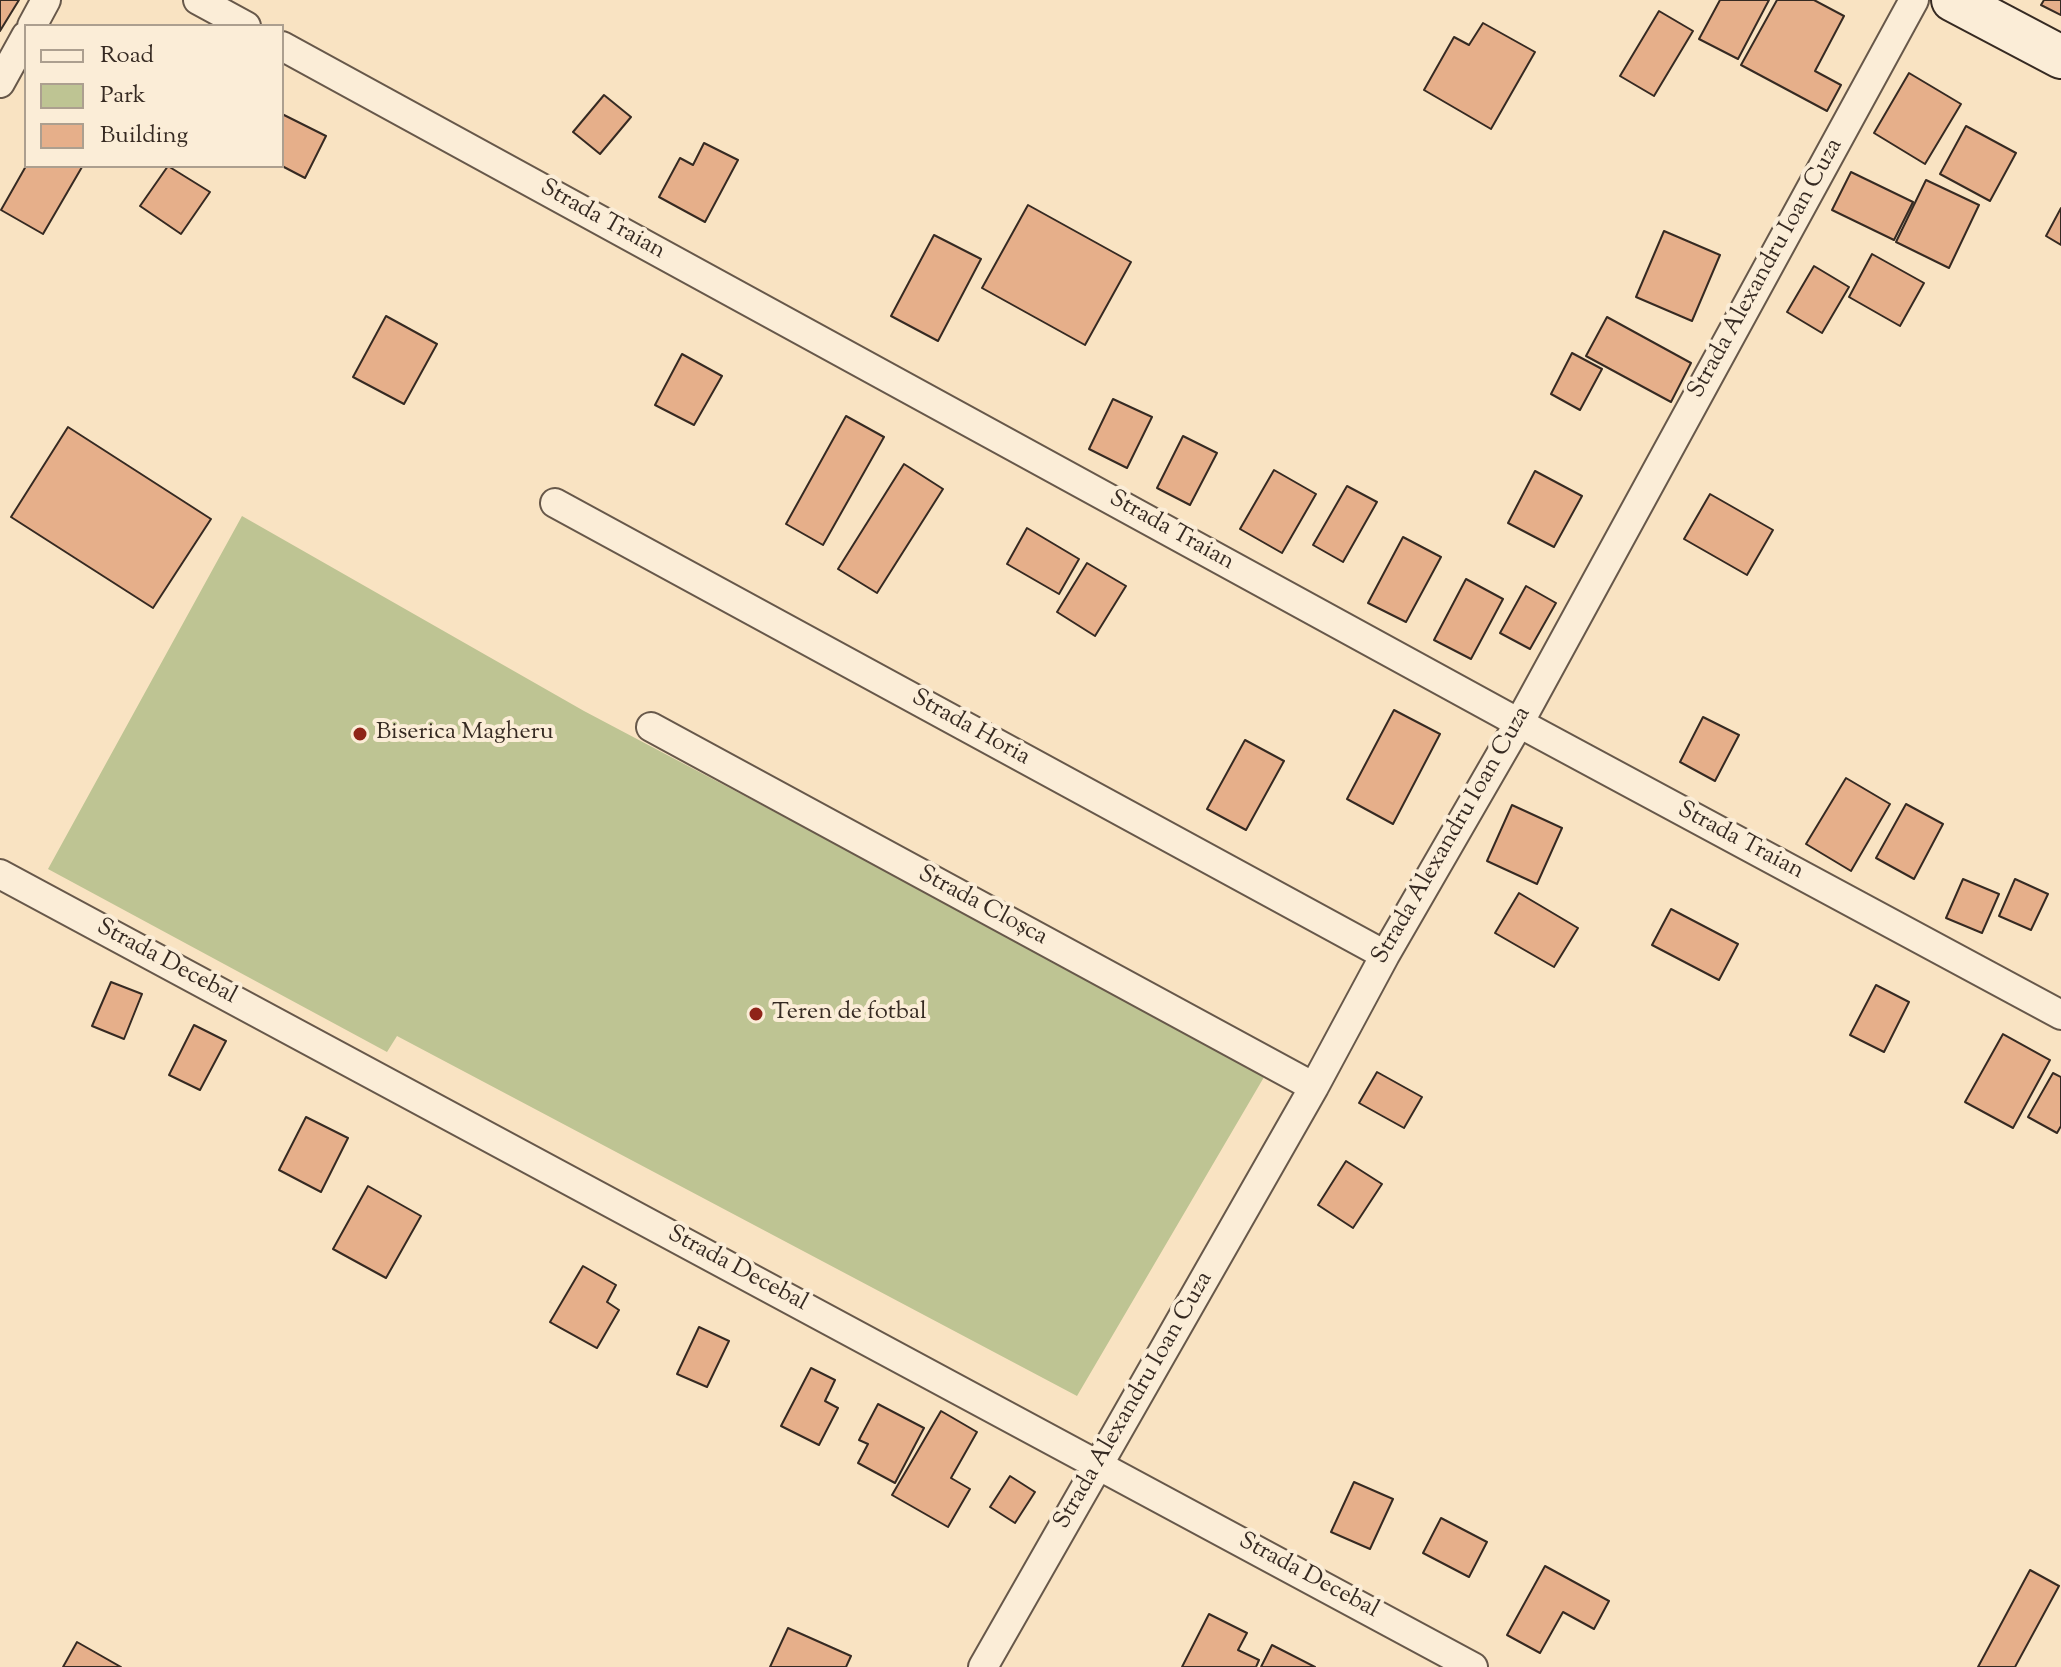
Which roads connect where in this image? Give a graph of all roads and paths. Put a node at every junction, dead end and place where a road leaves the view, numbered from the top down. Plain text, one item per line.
1 (46, 0) edge
2 (198, 0) edge
3 (1914, 0) edge
4 (1953, 0) edge
5 (33, 24) edge
6 (242, 24) edge
7 (24, 40) edge
8 (284, 47) edge
9 (2061, 57) edge
10 (0, 83) edge
11 (555, 503) dead end
12 (1519, 723) junction
13 (651, 727) dead end
14 (0, 874) edge
15 (1385, 955) junction
16 (2061, 1015) edge
17 (1314, 1087) junction
18 (1099, 1464) junction
19 (983, 1667) edge
20 (1473, 1667) edge

1 - 5 street
2 - 6 street
3 - 12 street, Strada Alexandru Ioan Cuza
4 - 9 main road
7 - 10 street
8 - 12 street, Strada Traian
11 - 15 street, Strada Horia
12 - 15 street, Strada Alexandru Ioan Cuza
12 - 16 street, Strada Traian
13 - 17 street, Strada Cloșca
14 - 18 street, Strada Decebal
15 - 17 street, Strada Alexandru Ioan Cuza
17 - 18 street, Strada Alexandru Ioan Cuza
18 - 19 street, Strada Alexandru Ioan Cuza
18 - 20 street, Strada Decebal

